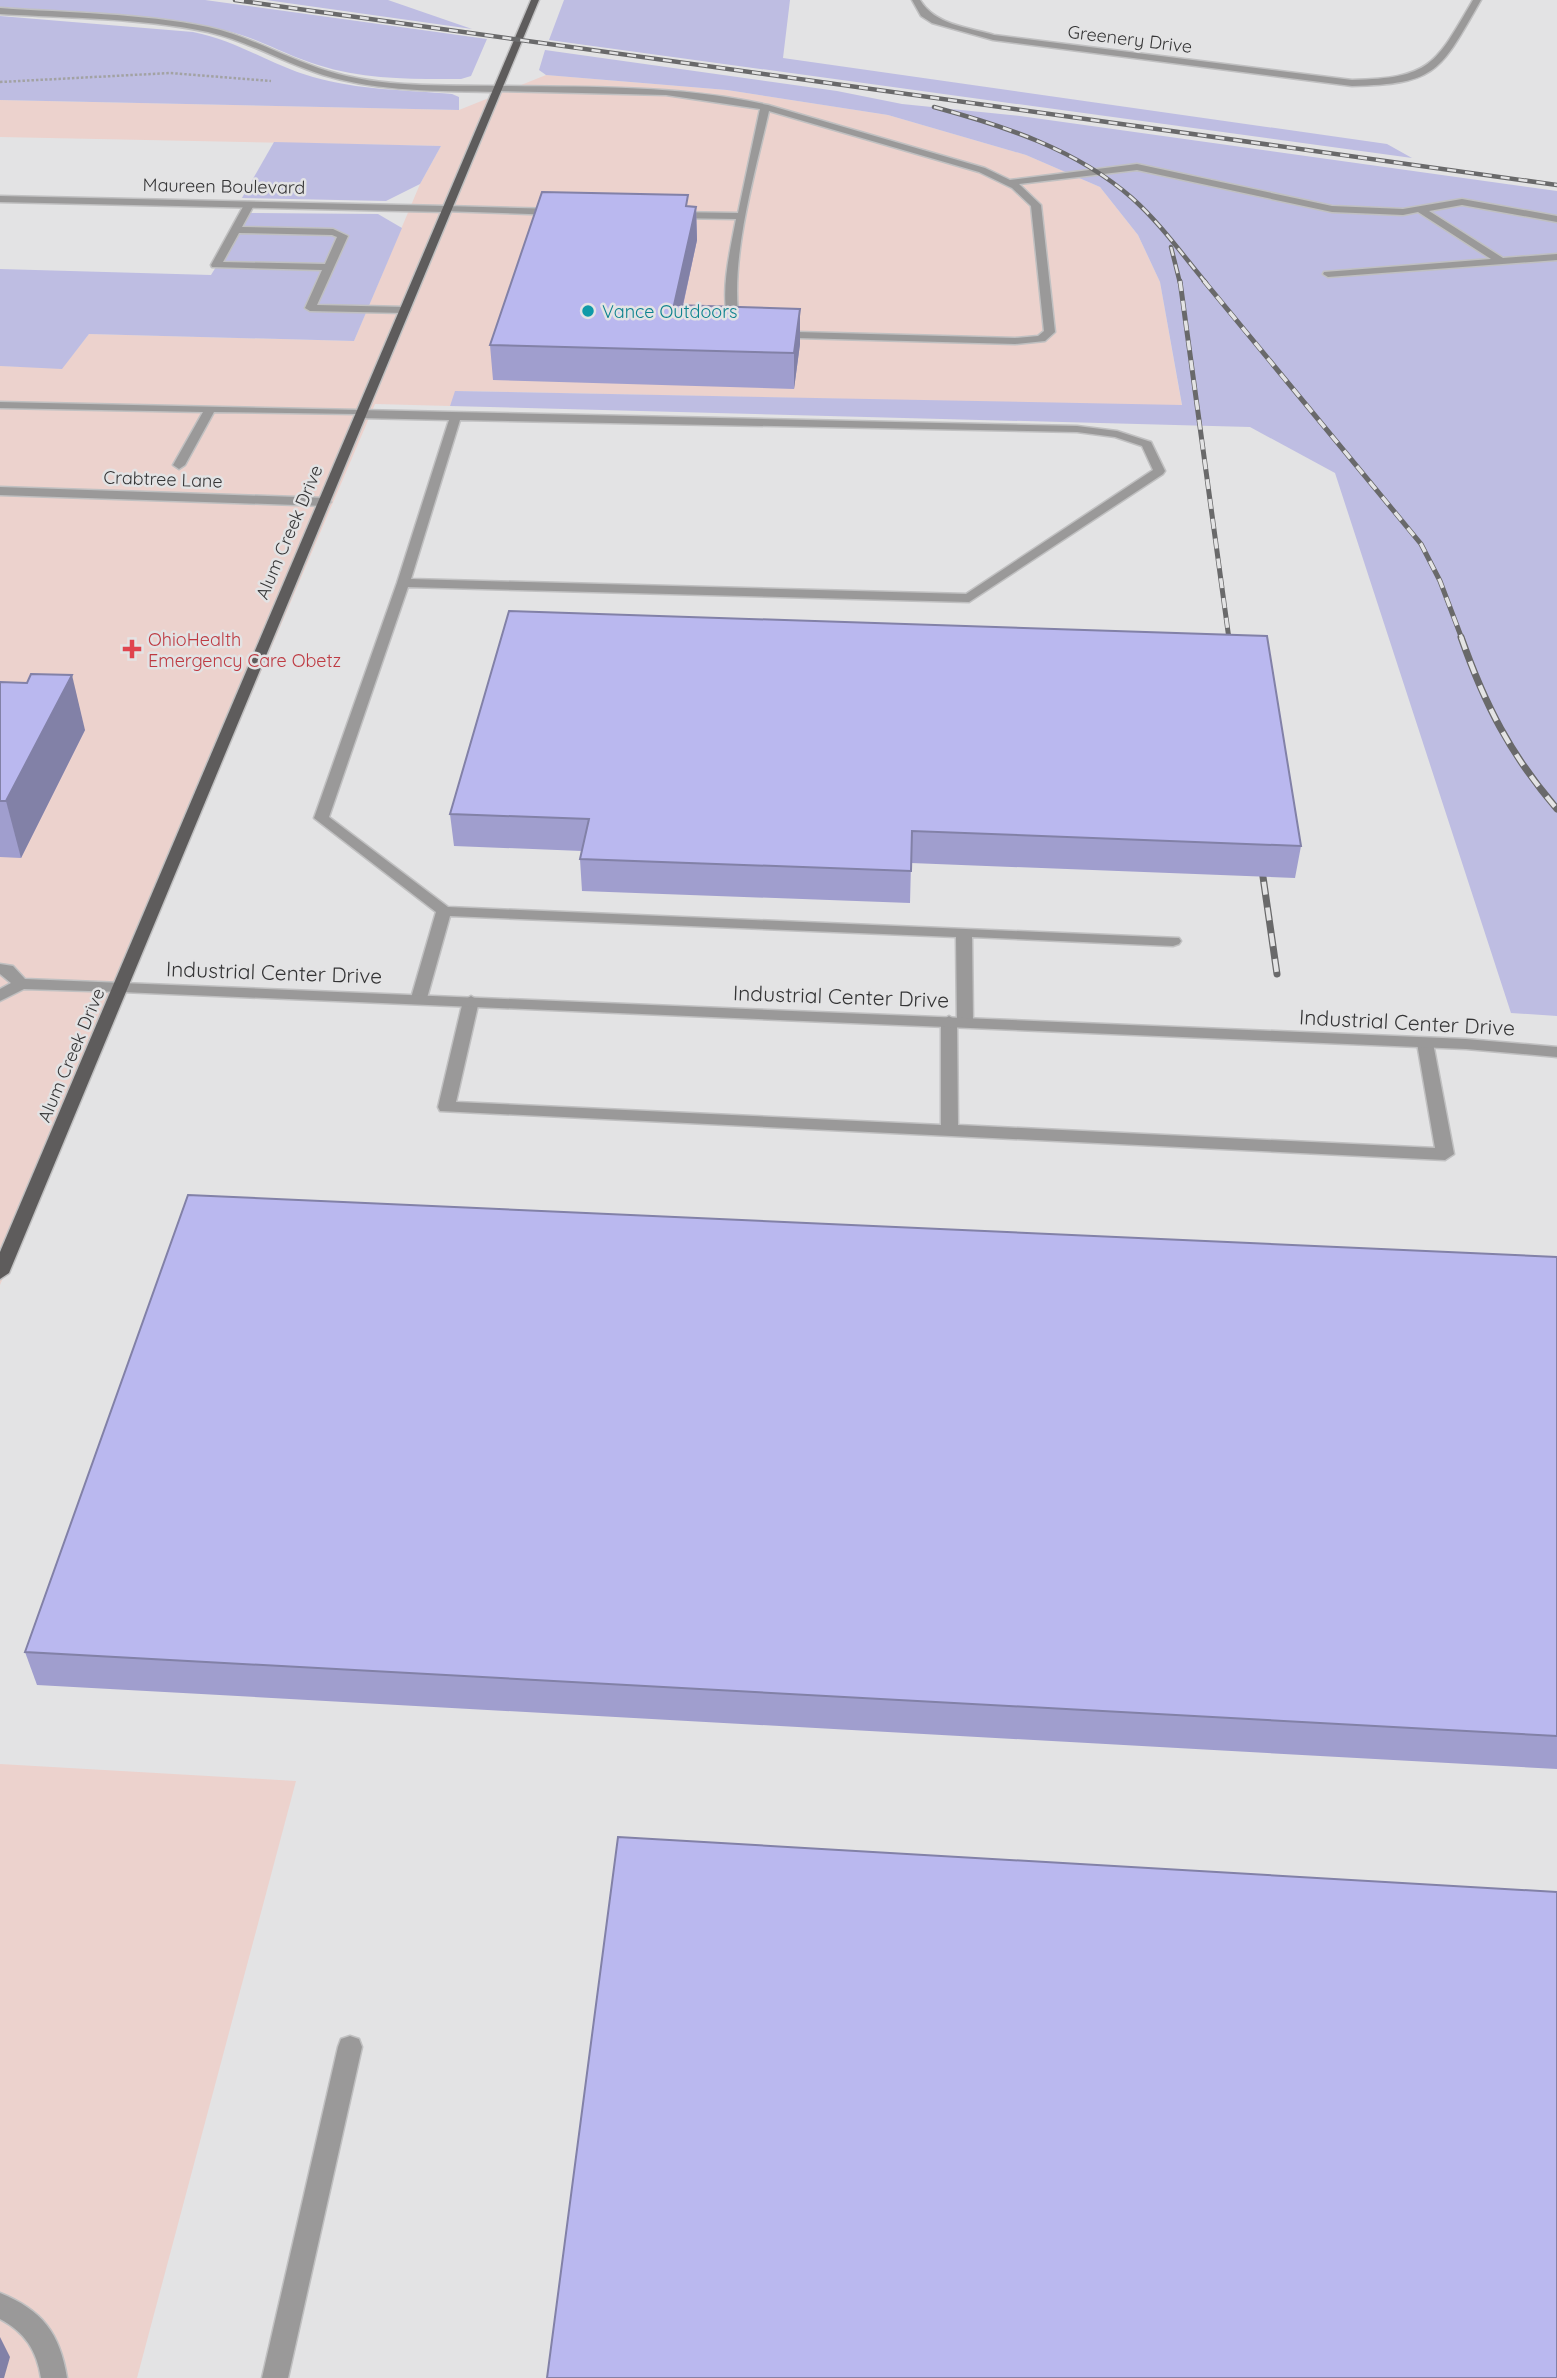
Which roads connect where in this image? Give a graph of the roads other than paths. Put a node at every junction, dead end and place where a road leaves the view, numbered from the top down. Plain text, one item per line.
1 (535, 0) edge
2 (916, 0) edge
3 (1477, 0) edge
4 (0, 11) edge
5 (498, 89) junction
6 (765, 107) junction
7 (1007, 183) junction
8 (0, 199) edge
9 (249, 205) junction
10 (446, 209) junction
11 (1420, 209) junction
12 (564, 212) edge
13 (660, 214) edge
14 (743, 216) junction
15 (1557, 219) edge
16 (236, 230) junction
17 (340, 246) junction
18 (1557, 257) edge
19 (1501, 261) junction
20 (330, 265) junction
21 (1328, 274) dead end
22 (405, 310) junction
23 (0, 405) edge
24 (210, 409) junction
25 (362, 413) junction
26 (456, 416) junction
27 (179, 465) dead end
28 (0, 491) edge
29 (325, 502) junction
30 (403, 583) junction
31 (444, 911) junction
32 (964, 933) junction
33 (1173, 941) dead end
34 (0, 969) edge
35 (21, 984) junction
36 (122, 987) junction
37 (0, 996) edge
38 (419, 998) junction
39 (471, 1001) junction
40 (957, 1022) junction
41 (1425, 1043) junction
42 (1557, 1052) edge
43 (950, 1131) junction
44 (0, 1273) edge
45 (349, 2047) dead end
46 (0, 2306) edge
47 (54, 2378) edge
48 (275, 2378) edge

1 - 5 main road, Alum Creek Drive
2 - 3 street, Greenery Drive
4 - 5 street
5 - 6 street
5 - 10 main road, Alum Creek Drive
6 - 7 street
6 - 14 street
7 - 11 street
7 - 14 street
8 - 9 street, Maureen Boulevard
9 - 10 street, Maureen Boulevard
9 - 16 street
10 - 12 street, Maureen Boulevard
10 - 22 main road, Alum Creek Drive
11 - 15 street
11 - 19 street
13 - 14 street
16 - 17 street
16 - 20 street
17 - 20 street
17 - 20 street
18 - 19 street
19 - 21 street
20 - 22 street
22 - 25 main road, Alum Creek Drive
23 - 24 street
24 - 25 street
24 - 27 street
25 - 26 street
25 - 29 main road, Alum Creek Drive
26 - 30 street
26 - 30 street
28 - 29 street, Crabtree Lane
29 - 36 main road, Alum Creek Drive
30 - 31 street
31 - 32 street
31 - 38 street
32 - 33 street
32 - 40 street
34 - 35 street
35 - 36 street, Industrial Center Drive
35 - 37 street
36 - 38 street, Industrial Center Drive
36 - 44 main road, Alum Creek Drive
38 - 39 street, Industrial Center Drive
39 - 40 street, Industrial Center Drive
39 - 43 street
40 - 41 street, Industrial Center Drive
40 - 43 street
41 - 42 street, Industrial Center Drive
41 - 43 street
45 - 48 street
46 - 47 street

